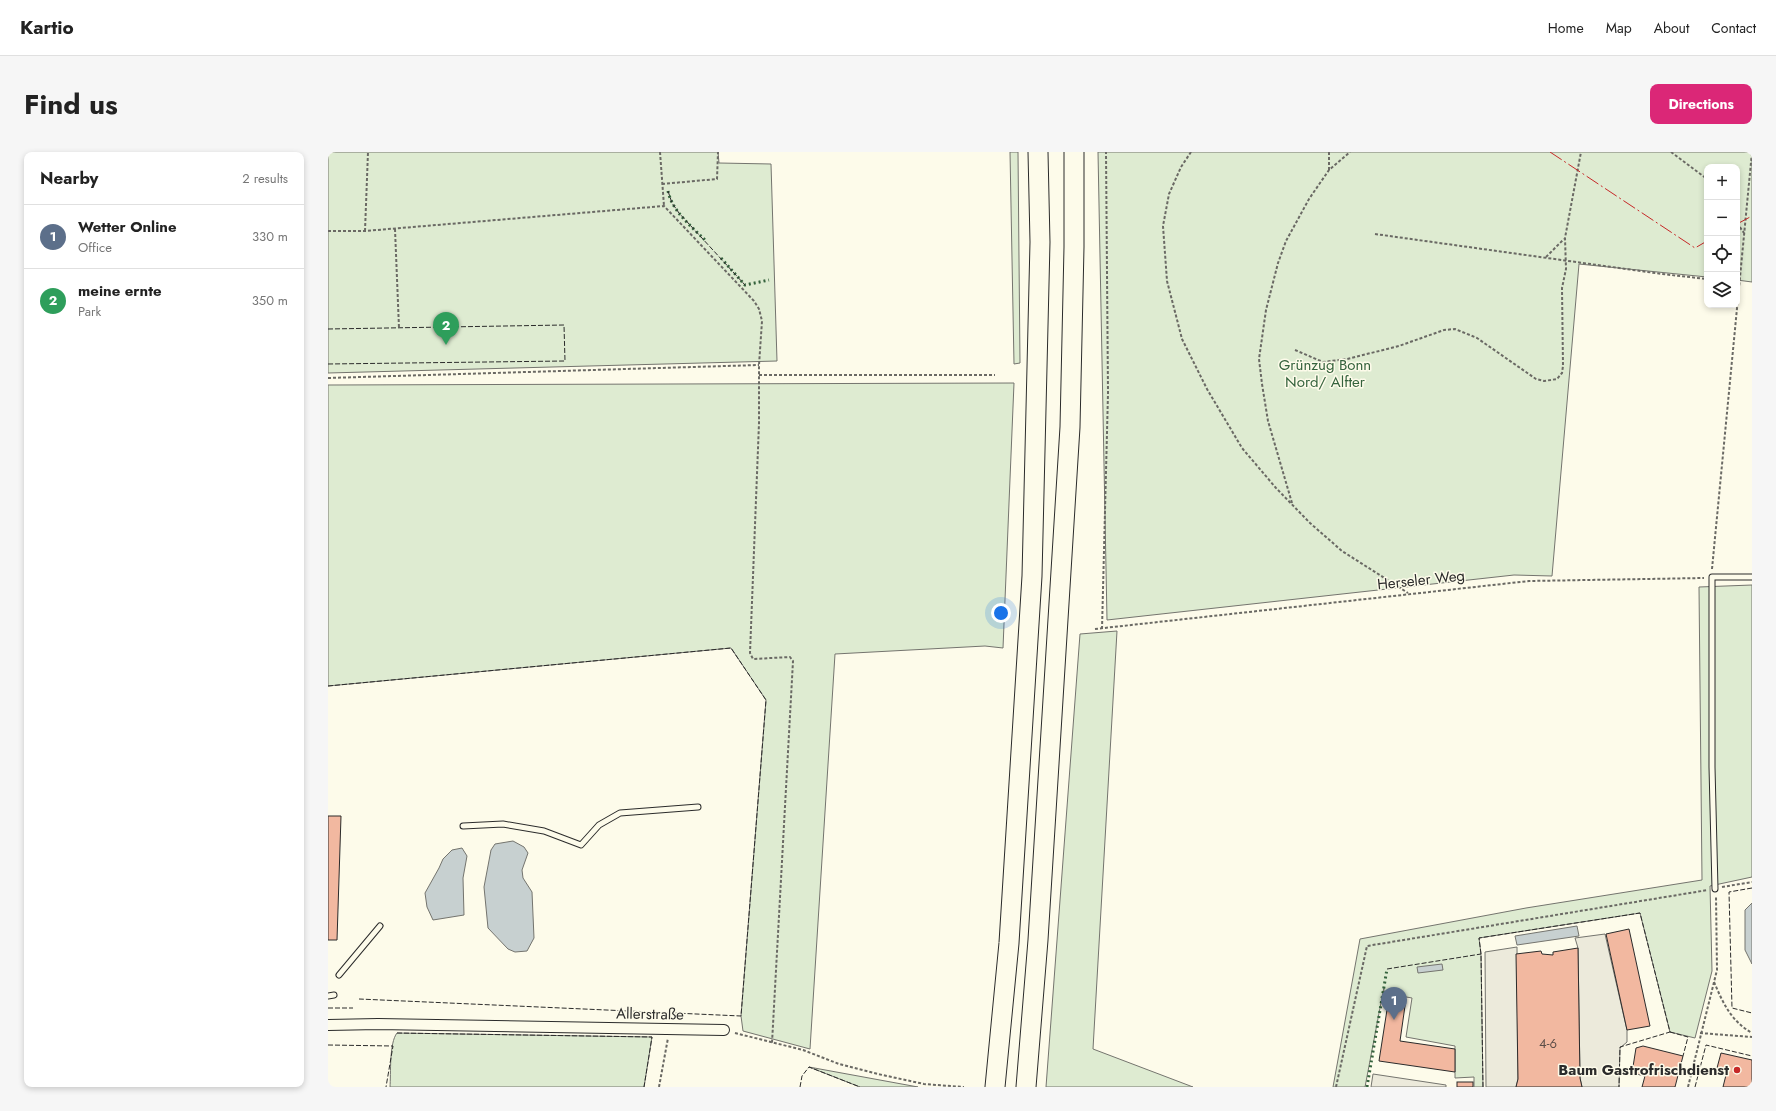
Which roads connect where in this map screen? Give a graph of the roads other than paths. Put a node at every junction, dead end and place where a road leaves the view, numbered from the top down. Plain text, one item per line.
1 (1038, 152) edge
2 (1074, 152) edge
3 (1752, 577) edge
4 (698, 807) dead end
5 (463, 826) dead end
6 (1715, 889) road end
7 (380, 926) dead end
8 (339, 975) dead end
9 (334, 995) dead end
10 (328, 996) edge
11 (328, 1025) edge
12 (724, 1030) road end
13 (995, 1087) edge
14 (1026, 1087) edge

1 - 13 highway
2 - 14 highway
3 - 6 lane
4 - 5 lane
7 - 8 lane
9 - 10 lane
11 - 12 street, Allerstraße

